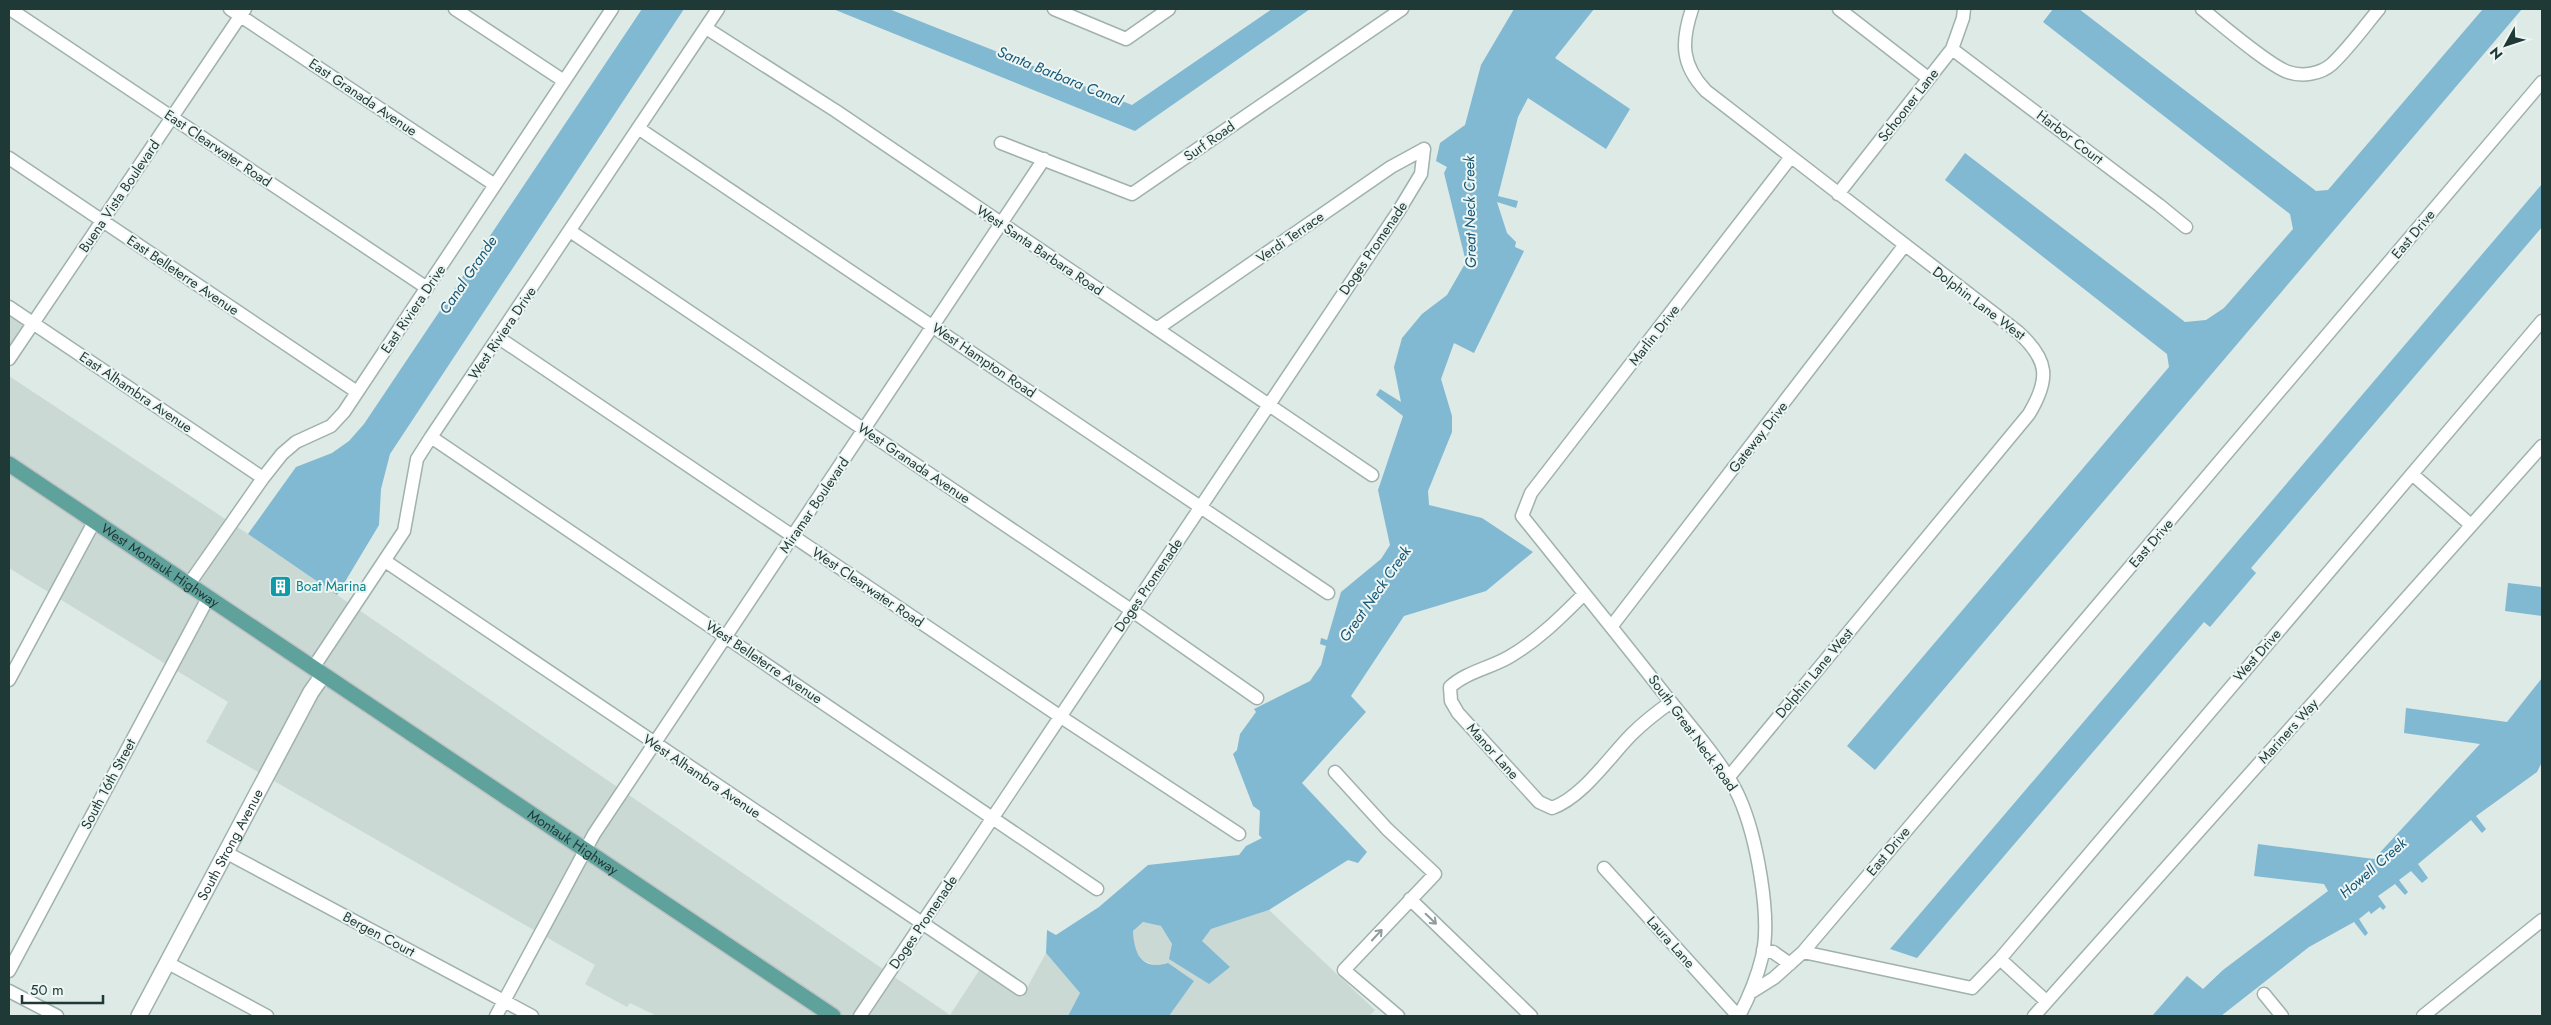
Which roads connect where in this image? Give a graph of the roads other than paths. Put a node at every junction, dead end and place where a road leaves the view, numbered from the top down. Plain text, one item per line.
1 (10, 9) edge
2 (455, 9) edge
3 (612, 9) edge
4 (718, 9) edge
5 (1054, 9) edge
6 (1169, 9) edge
7 (1402, 9) edge
8 (1692, 9) edge
9 (1839, 9) edge
10 (1964, 9) edge
11 (2202, 9) edge
12 (2379, 9) edge
13 (238, 11) edge
14 (706, 28) junction
15 (1952, 49) junction
16 (1928, 78) junction
17 (564, 81) junction
18 (2542, 82) edge
19 (172, 117) junction
20 (638, 128) junction
21 (1001, 143) dead end
22 (1424, 149) joint
23 (1791, 157) junction
24 (9, 158) edge
25 (1044, 159) junction
26 (495, 185) junction
27 (1838, 194) junction
28 (102, 221) junction
29 (1001, 223) junction
30 (2186, 228) dead end
31 (570, 231) junction
32 (1904, 246) junction
33 (427, 288) junction
34 (9, 307) edge
35 (2542, 321) edge
36 (33, 323) junction
37 (933, 326) junction
38 (1158, 328) junction
39 (499, 338) junction
40 (9, 359) edge
41 (357, 392) junction
42 (1268, 404) junction
43 (864, 429) junction
44 (431, 437) junction
45 (2542, 446) edge
46 (9, 464) edge
47 (2412, 474) junction
48 (1372, 475) dead end
49 (263, 478) junction
50 (1200, 507) junction
51 (1522, 516) joint
52 (94, 522) junction
53 (2472, 525) junction
54 (794, 536) junction
55 (384, 561) junction
56 (189, 584) junction
57 (1328, 594) dead end
58 (1584, 594) junction
59 (208, 598) junction
60 (1131, 610) junction
61 (1611, 627) junction
62 (726, 636) junction
63 (318, 671) junction
64 (9, 680) edge
65 (1257, 698) dead end
66 (1671, 702) junction
67 (1061, 717) junction
68 (655, 744) junction
69 (1335, 772) dead end
70 (1728, 778) junction
71 (992, 818) junction
72 (1239, 834) dead end
73 (584, 851) junction
74 (226, 853) junction
75 (1604, 868) dead end
76 (1097, 889) dead end
77 (1410, 899) junction
78 (2542, 920) edge
79 (922, 924) junction
80 (1763, 950) junction
81 (1803, 952) junction
82 (2000, 959) junction
83 (168, 964) junction
84 (1790, 964) junction
85 (9, 971) edge
86 (1020, 989) dead end
87 (9, 991) edge
88 (1750, 993) junction
89 (2264, 994) dead end
90 (504, 1001) junction
91 (2046, 1001) junction
92 (57, 1016) edge
93 (140, 1016) edge
94 (267, 1016) edge
95 (496, 1016) edge
96 (532, 1016) edge
97 (833, 1016) edge
98 (860, 1016) edge
99 (1398, 1016) edge
100 (1531, 1016) edge
101 (1738, 1016) edge
102 (2034, 1016) edge
103 (2282, 1016) edge
104 (2423, 1016) edge

1 - 19 street, East Clearwater Road
2 - 17 street
3 - 17 street, East Riviera Drive
4 - 14 street, West Riviera Drive
5 - 6 street
7 - 25 street, Surf Road
8 - 23 street, Dolphin Lane West
9 - 16 street
10 - 15 street, Schooner Lane
11 - 12 street
13 - 19 street, Buena Vista Boulevard
13 - 26 street, East Granada Avenue
14 - 20 street, West Riviera Drive
14 - 29 street, West Santa Barbara Road
15 - 16 street, Schooner Lane
15 - 30 street, Harbor Court
16 - 27 street, Schooner Lane
17 - 26 street, East Riviera Drive
18 - 81 street, East Drive
19 - 28 street, Buena Vista Boulevard
19 - 33 street, East Clearwater Road
20 - 31 street, West Riviera Drive
20 - 37 street, West Hampton Road
21 - 25 street, Surf Road
22 - 38 street, Verdi Terrace
22 - 42 street, Doges Promenade
23 - 27 street, Dolphin Lane West
23 - 51 street, Marlin Drive
24 - 28 street, East Belleterre Avenue
25 - 29 street, Miramar Boulevard
26 - 33 street, East Riviera Drive
27 - 32 street, Dolphin Lane West
28 - 36 street, Buena Vista Boulevard
28 - 41 street, East Belleterre Avenue
29 - 37 street, Miramar Boulevard
29 - 38 street, West Santa Barbara Road
31 - 39 street, West Riviera Drive
31 - 43 street, West Granada Avenue
32 - 61 street, Gateway Drive
32 - 70 street, Dolphin Lane West
33 - 41 street, East Riviera Drive
34 - 36 street, East Alhambra Avenue
35 - 47 street, West Drive
36 - 40 street, Buena Vista Boulevard
36 - 49 street, East Alhambra Avenue
37 - 43 street, Miramar Boulevard
37 - 50 street, West Hampton Road
38 - 42 street, West Santa Barbara Road
39 - 44 street, West Riviera Drive
39 - 54 street, West Clearwater Road
41 - 49 street, East Riviera Drive
42 - 48 street, West Santa Barbara Road
42 - 50 street, Doges Promenade
43 - 54 street, Miramar Boulevard
43 - 60 street, West Granada Avenue
44 - 55 street, West Riviera Drive
44 - 62 street, West Belleterre Avenue
45 - 53 street, Mariners Way
46 - 52 main road, West Montauk Highway
47 - 53 street
47 - 82 street, West Drive
49 - 56 street, East Riviera Drive
50 - 57 street, West Hampton Road
50 - 60 street, Doges Promenade
51 - 58 street, South Great Neck Road
52 - 56 main road, West Montauk Highway
52 - 64 street
53 - 91 street, Mariners Way
54 - 62 street, Miramar Boulevard
54 - 67 street, West Clearwater Road
55 - 63 street, West Riviera Drive
55 - 68 street, West Alhambra Avenue
56 - 59 main road, West Montauk Highway
58 - 61 street, South Great Neck Road
58 - 66 street, Manor Lane
59 - 63 main road, West Montauk Highway
59 - 85 street, South 16th Street
60 - 65 street, West Granada Avenue
60 - 67 street, Doges Promenade
61 - 66 street, South Great Neck Road
62 - 68 street, Miramar Boulevard
62 - 71 street, West Belleterre Avenue
63 - 73 main road, Montauk Highway
63 - 74 street, South Strong Avenue
66 - 70 street, South Great Neck Road
67 - 71 street, Doges Promenade
67 - 72 street, West Clearwater Road
68 - 73 street, Miramar Boulevard
68 - 79 street, West Alhambra Avenue
69 - 77 street
70 - 80 street, South Great Neck Road
71 - 76 street, West Belleterre Avenue
71 - 79 street, Doges Promenade
73 - 90 street, Miramar Boulevard
73 - 97 main road, Montauk Highway
74 - 83 street, South Strong Avenue
74 - 90 street, Bergen Court
75 - 101 street, Laura Lane
99 -> 77 street
77 -> 100 street
78 - 104 street
79 - 86 street, West Alhambra Avenue
79 - 98 street, Doges Promenade
80 - 84 street
80 - 88 street, South Great Neck Road
81 - 82 street, West Drive
81 - 84 street, East Drive
82 - 91 street
83 - 93 street, South Strong Avenue
83 - 94 street
84 - 88 street, East Drive
87 - 92 street
88 - 101 street, South Great Neck Road
89 - 103 street
90 - 95 street, Miramar Boulevard
90 - 96 street, Bergen Court
91 - 102 street, Mariners Way

